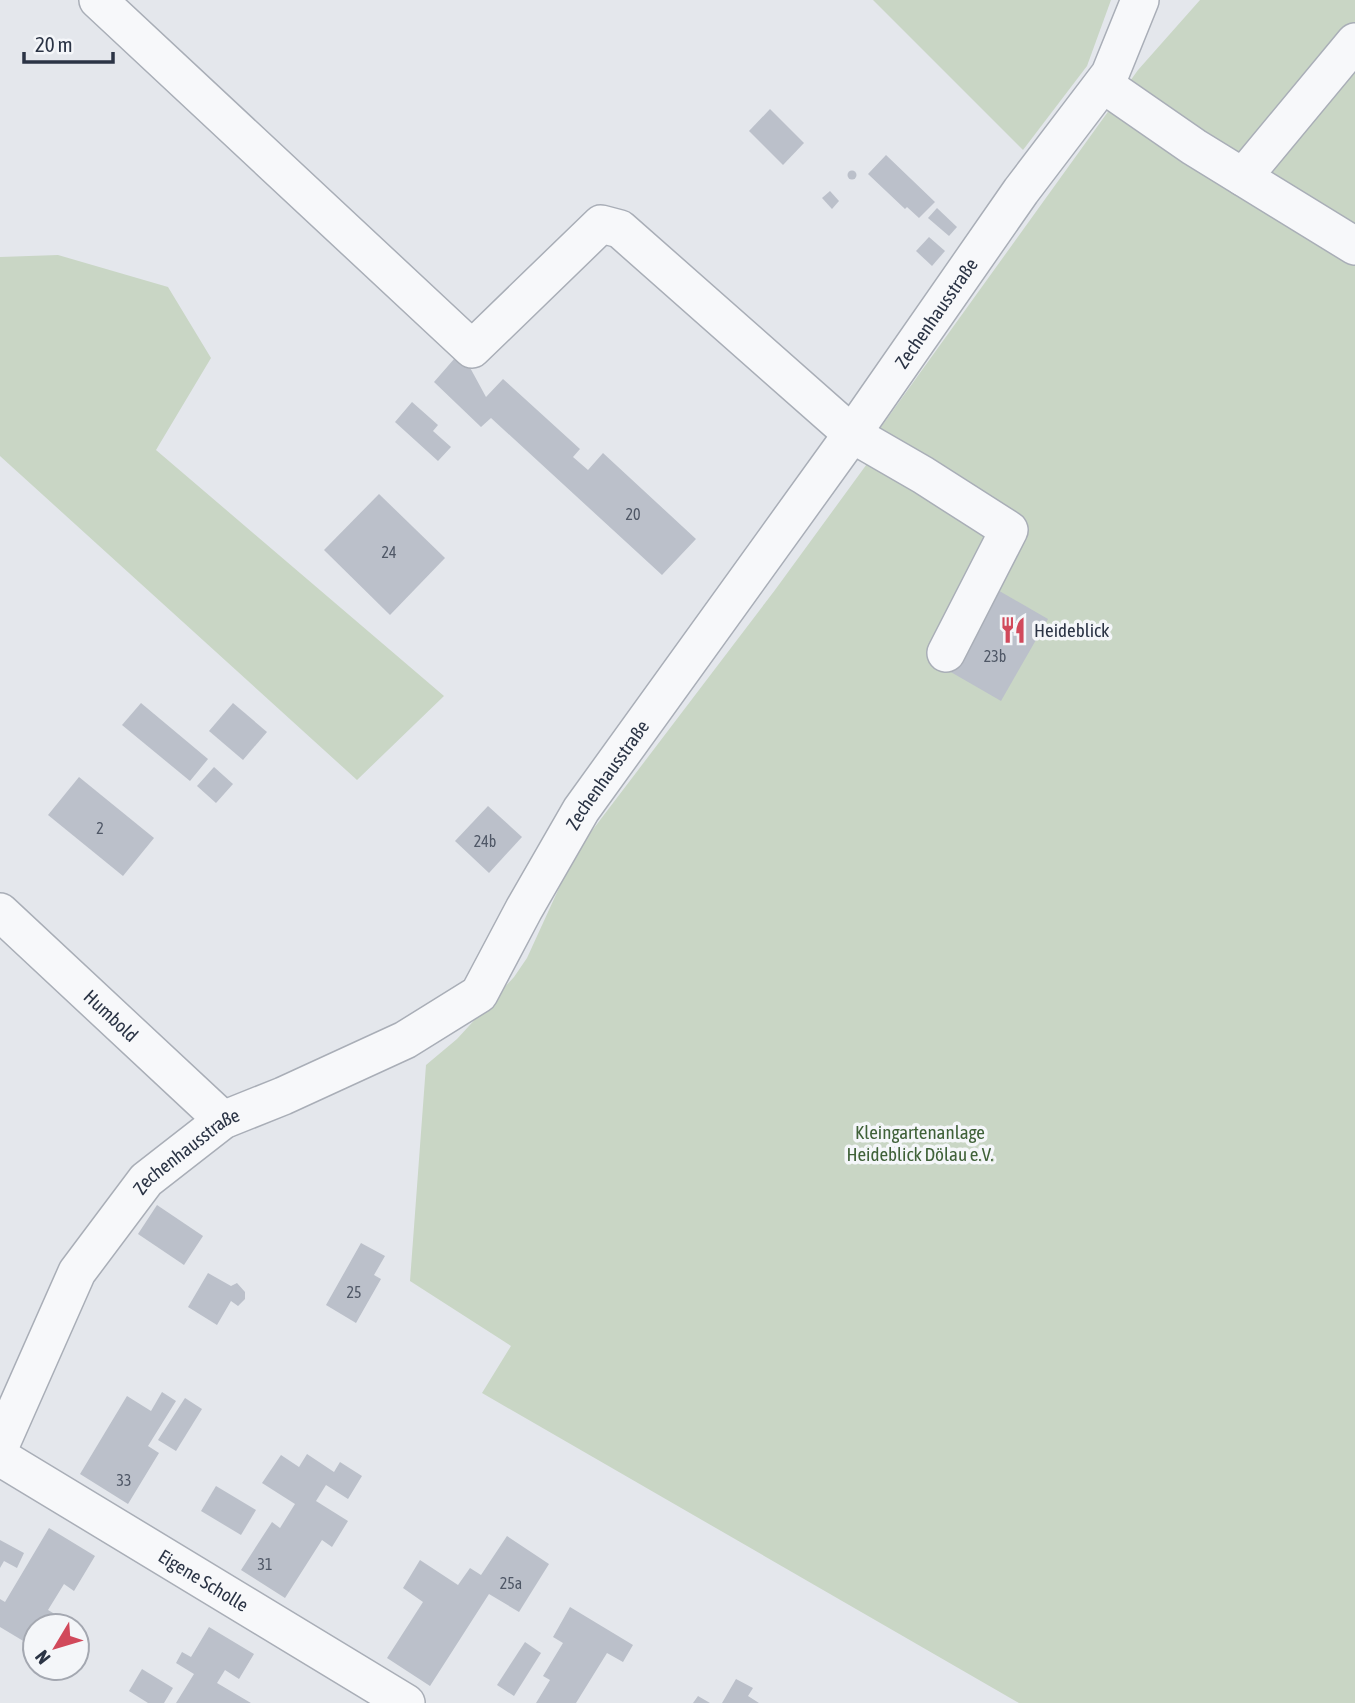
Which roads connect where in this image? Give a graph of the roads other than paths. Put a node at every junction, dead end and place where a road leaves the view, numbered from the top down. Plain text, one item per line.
1 (98, 0) edge
2 (1140, 0) edge
3 (1355, 42) edge
4 (1103, 84) junction
5 (1243, 177) junction
6 (1355, 246) edge
7 (852, 434) junction
8 (946, 653) dead end
9 (0, 912) edge
10 (223, 1120) junction
11 (0, 1446) edge
12 (0, 1457) edge
13 (406, 1703) edge

1 - 7 street
2 - 4 street, Zechenhausstraße
3 - 5 street
4 - 5 street
4 - 7 street, Zechenhausstraße
5 - 6 street
7 - 8 street
7 - 10 street, Zechenhausstraße
9 - 10 street, Humbold
10 - 11 street, Zechenhausstraße
12 - 13 street, Eigene Scholle

